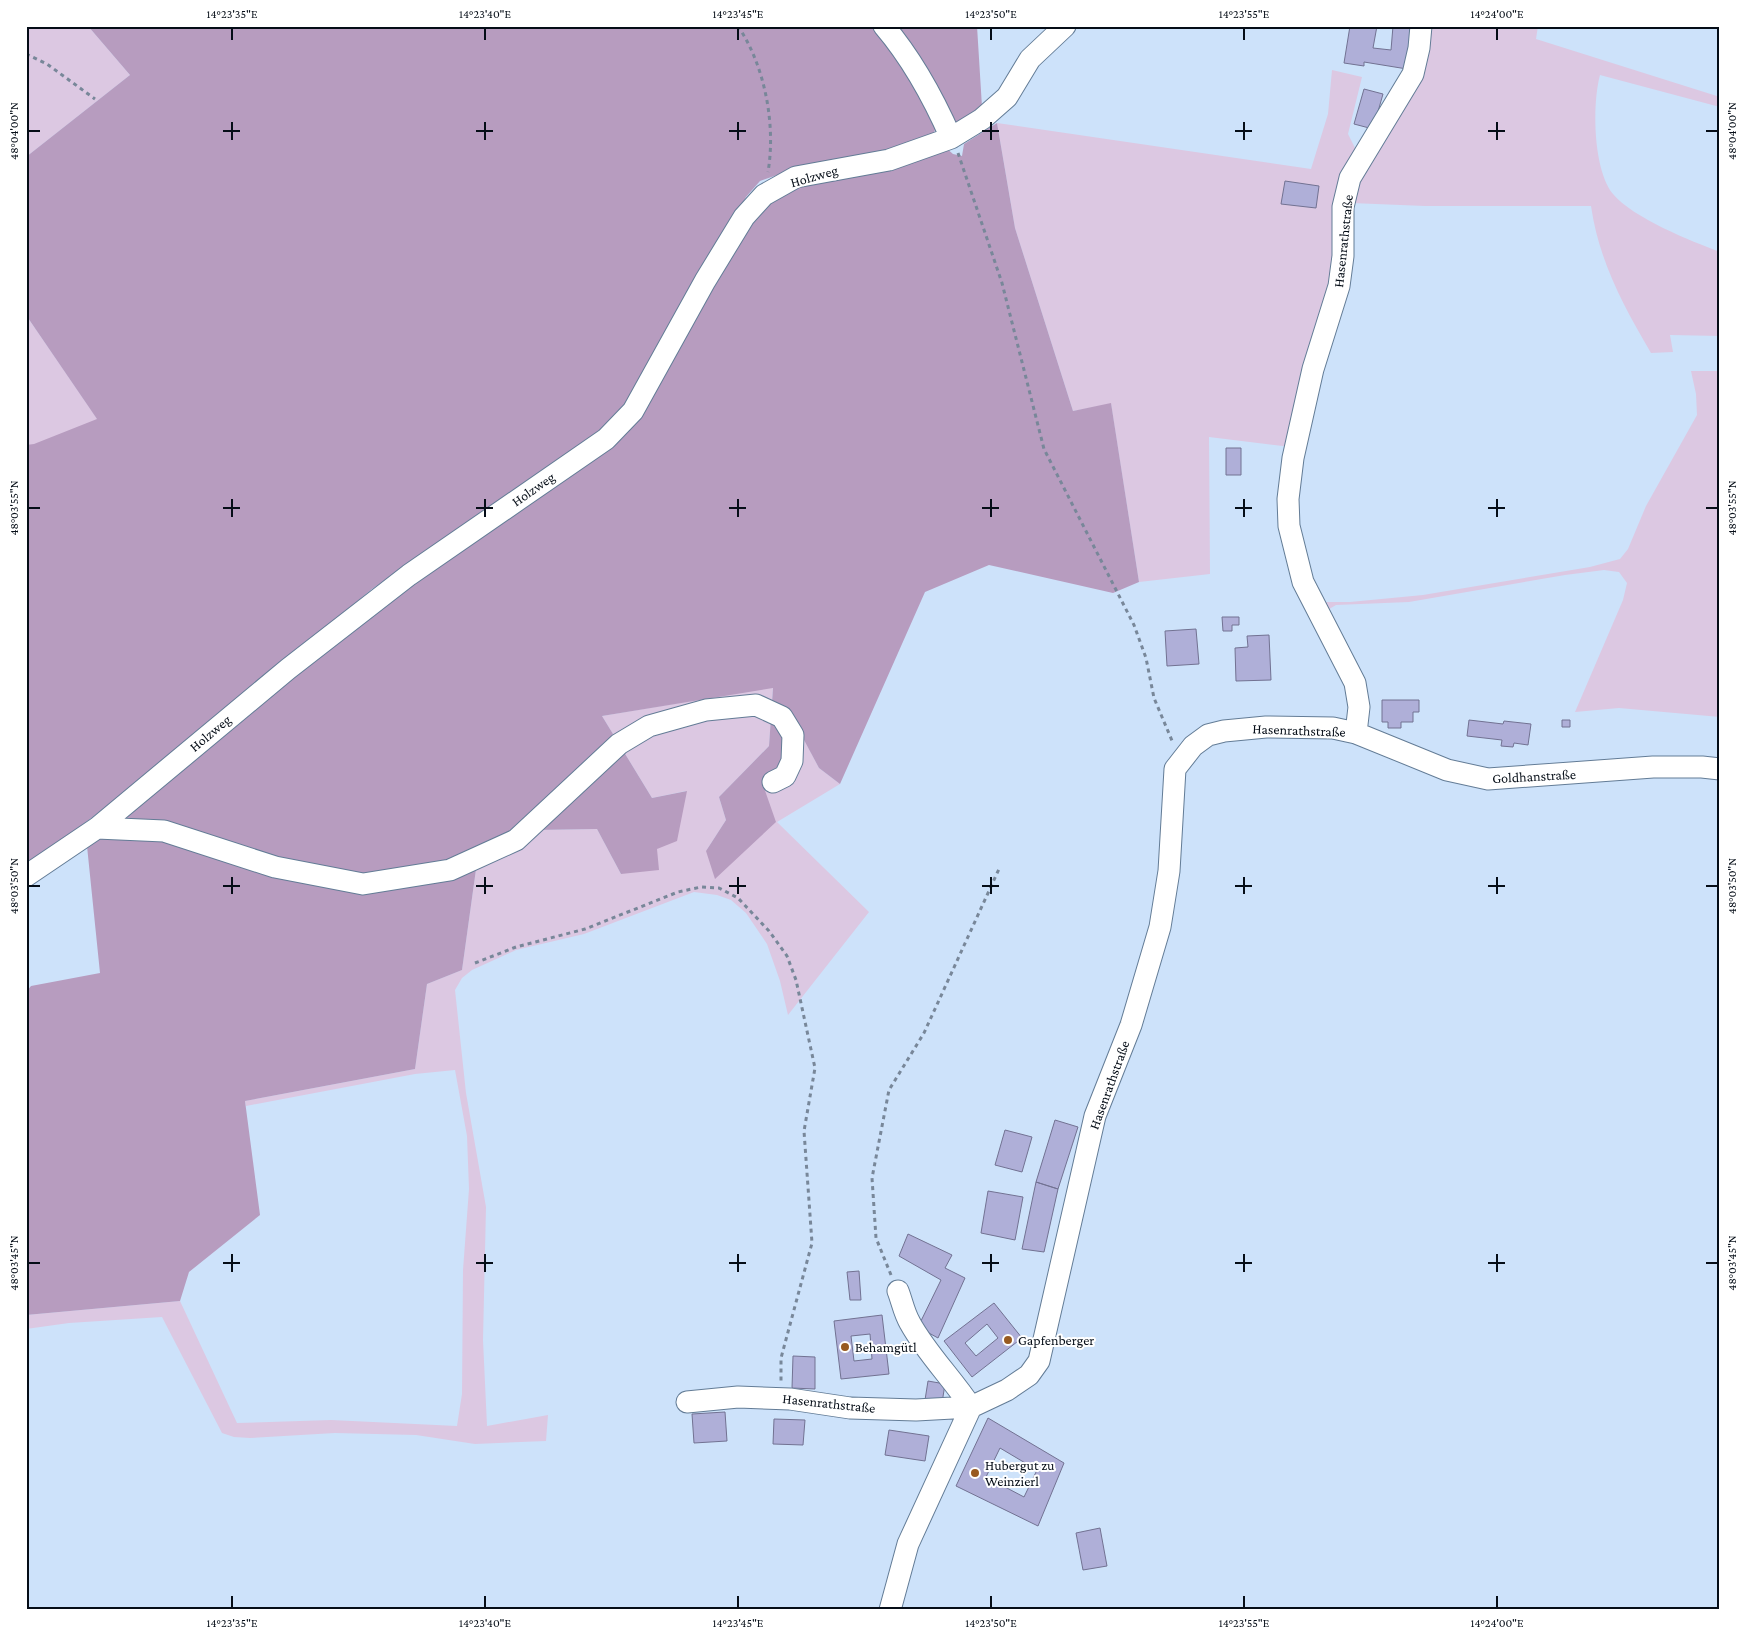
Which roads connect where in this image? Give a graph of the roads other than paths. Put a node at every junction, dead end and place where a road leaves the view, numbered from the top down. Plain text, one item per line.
1 (884, 26) edge
2 (1065, 26) edge
3 (1421, 26) edge
4 (951, 138) junction
5 (1356, 732) junction
6 (1720, 769) edge
7 (773, 782) dead end
8 (97, 828) junction
9 (26, 876) edge
10 (898, 1291) road end
11 (687, 1402) dead end
12 (971, 1407) junction
13 (890, 1610) edge

1 - 4 street
2 - 4 street
3 - 5 street, Hasenrathstraße
4 - 8 street, Holzweg
5 - 6 street, Goldhanstraße
5 - 12 street, Hasenrathstraße
7 - 8 street
8 - 9 street, Holzweg
10 - 12 street
11 - 12 street, Hasenrathstraße
12 - 13 street

